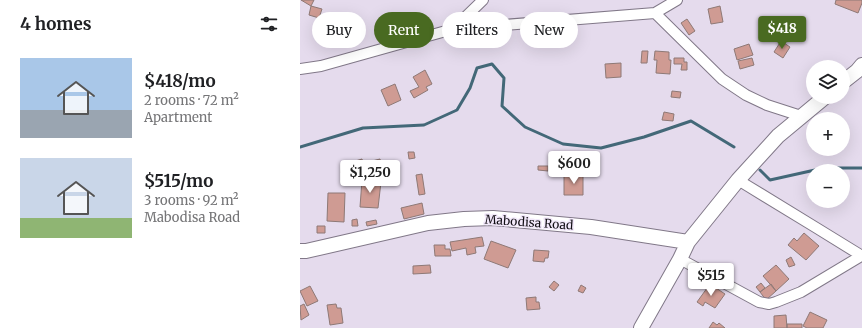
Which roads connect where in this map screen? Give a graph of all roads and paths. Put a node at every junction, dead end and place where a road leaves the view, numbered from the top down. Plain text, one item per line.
1 (483, 0) edge
2 (676, 0) edge
3 (471, 12) edge
4 (655, 13) junction
5 (512, 24) edge
6 (442, 32) edge
7 (862, 65) edge
8 (300, 69) edge
9 (850, 76) edge
10 (816, 104) edge
11 (801, 116) junction
12 (738, 180) junction
13 (688, 242) junction
14 (300, 251) edge
15 (862, 256) edge
16 (680, 259) junction
17 (641, 328) edge

1 - 3 street
2 - 4 street
4 - 5 street
4 - 11 street
6 - 8 street
7 - 9 street
10 - 11 street
11 - 12 street
12 - 13 street
12 - 15 street
13 - 14 street, Mabodisa Road
13 - 16 street
15 - 16 street
16 - 17 street

